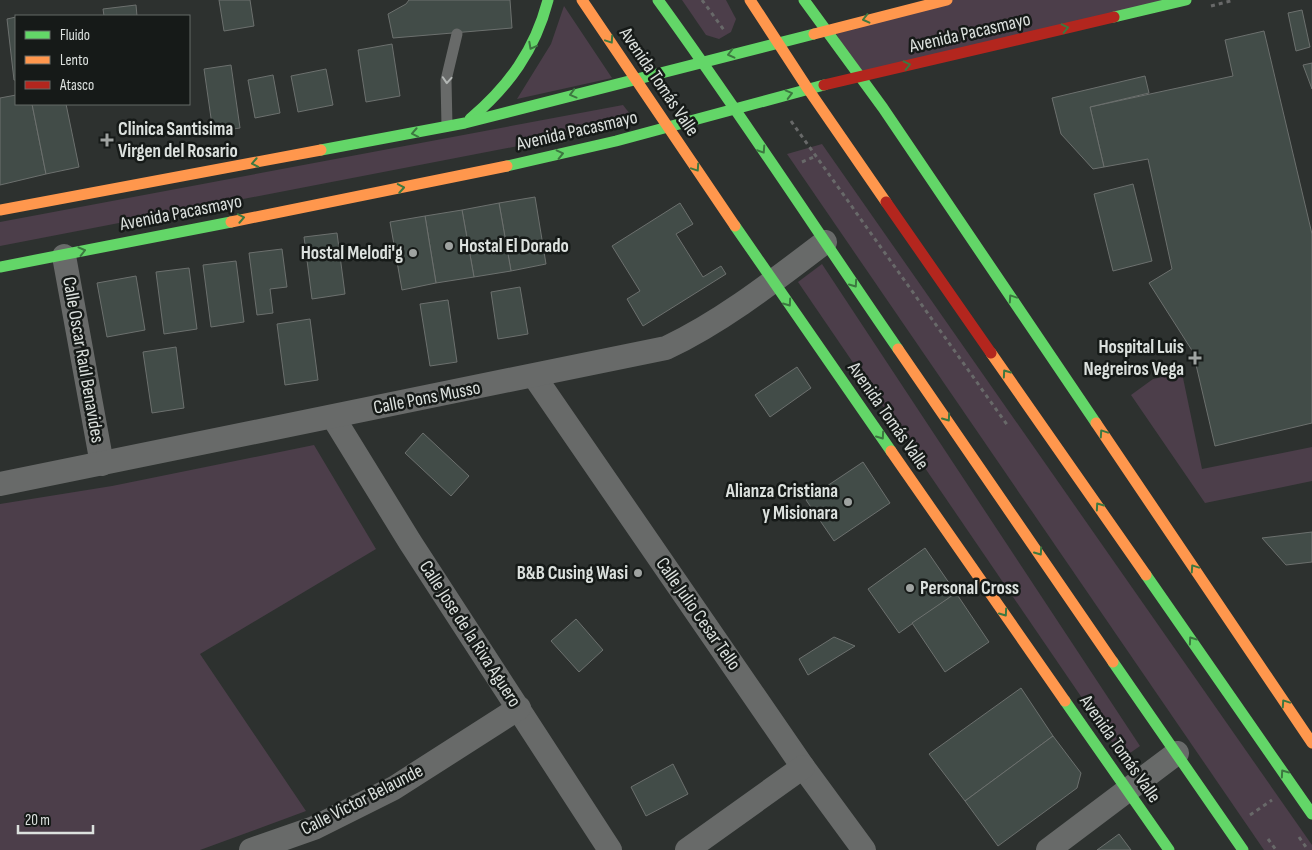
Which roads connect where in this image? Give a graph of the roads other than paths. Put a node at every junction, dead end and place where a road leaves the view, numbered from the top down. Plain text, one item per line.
1 (548, 0) edge
2 (582, 0) edge
3 (658, 0) edge
4 (750, 0) edge
5 (804, 0) edge
6 (947, 0) edge
7 (1186, 0) edge
8 (826, 30) junction
9 (457, 34) dead end
10 (778, 42) junction
11 (703, 61) junction
12 (860, 76) junction
13 (636, 78) junction
14 (808, 89) junction
15 (737, 109) junction
16 (465, 123) junction
17 (447, 127) junction
18 (669, 128) junction
19 (0, 210) edge
20 (825, 242) junction
21 (64, 256) junction
22 (0, 267) edge
23 (774, 282) junction
24 (534, 376) junction
25 (333, 417) junction
26 (102, 464) junction
27 (0, 484) edge
28 (519, 708) junction
29 (1312, 743) edge
30 (1177, 753) junction
31 (803, 767) junction
32 (1128, 791) junction
33 (1312, 814) edge
34 (251, 850) edge
35 (610, 850) edge
36 (687, 850) edge
37 (864, 850) edge
38 (1048, 850) edge
39 (1169, 850) edge
40 (1243, 850) edge

1 -> 16 main road
2 -> 13 main road, Avenida Tomás Valle
3 - 11 main road
4 - 10 main road
5 - 8 main road
6 -> 8 main road, Avenida Pacasmayo
12 -> 7 main road, Avenida Pacasmayo
8 - 10 main road, Avenida Pacasmayo
8 - 12 main road
9 -> 17 lane
10 -> 11 main road, Avenida Pacasmayo
10 - 14 main road
11 - 13 main road, Avenida Pacasmayo
11 - 15 main road
12 - 14 main road, Avenida Pacasmayo
29 -> 12 main road
13 -> 16 main road, Avenida Pacasmayo
13 - 18 main road, Avenida Tomás Valle
15 -> 14 main road, Avenida Pacasmayo
33 -> 14 main road
15 - 18 main road, Avenida Pacasmayo
15 -> 20 main road
16 - 17 main road, Avenida Pacasmayo
17 -> 19 main road, Avenida Pacasmayo
21 -> 18 main road, Avenida Pacasmayo
18 -> 23 main road, Avenida Tomás Valle
20 - 23 street, Calle Pons Musso
20 -> 30 main road
21 - 22 main road, Avenida Pacasmayo
21 - 26 street, Calle Oscar Raúl Benavides
23 - 24 street, Calle Pons Musso
23 -> 32 main road, Avenida Tomás Valle
24 - 25 street, Calle Pons Musso
24 - 31 street, Calle Julio Cesar Tello
25 - 26 street, Calle Pons Musso
25 - 28 street, Calle Jose de la Riva Aguero
26 - 27 street, Calle Pons Musso
28 - 34 street, Calle Victor Belaunde
28 - 35 street, Calle Jose de la Riva Aguero
30 - 32 street
30 - 40 main road
31 - 36 street
31 - 37 street, Calle Julio Cesar Tello
32 - 38 street
32 - 39 main road, Avenida Tomás Valle

